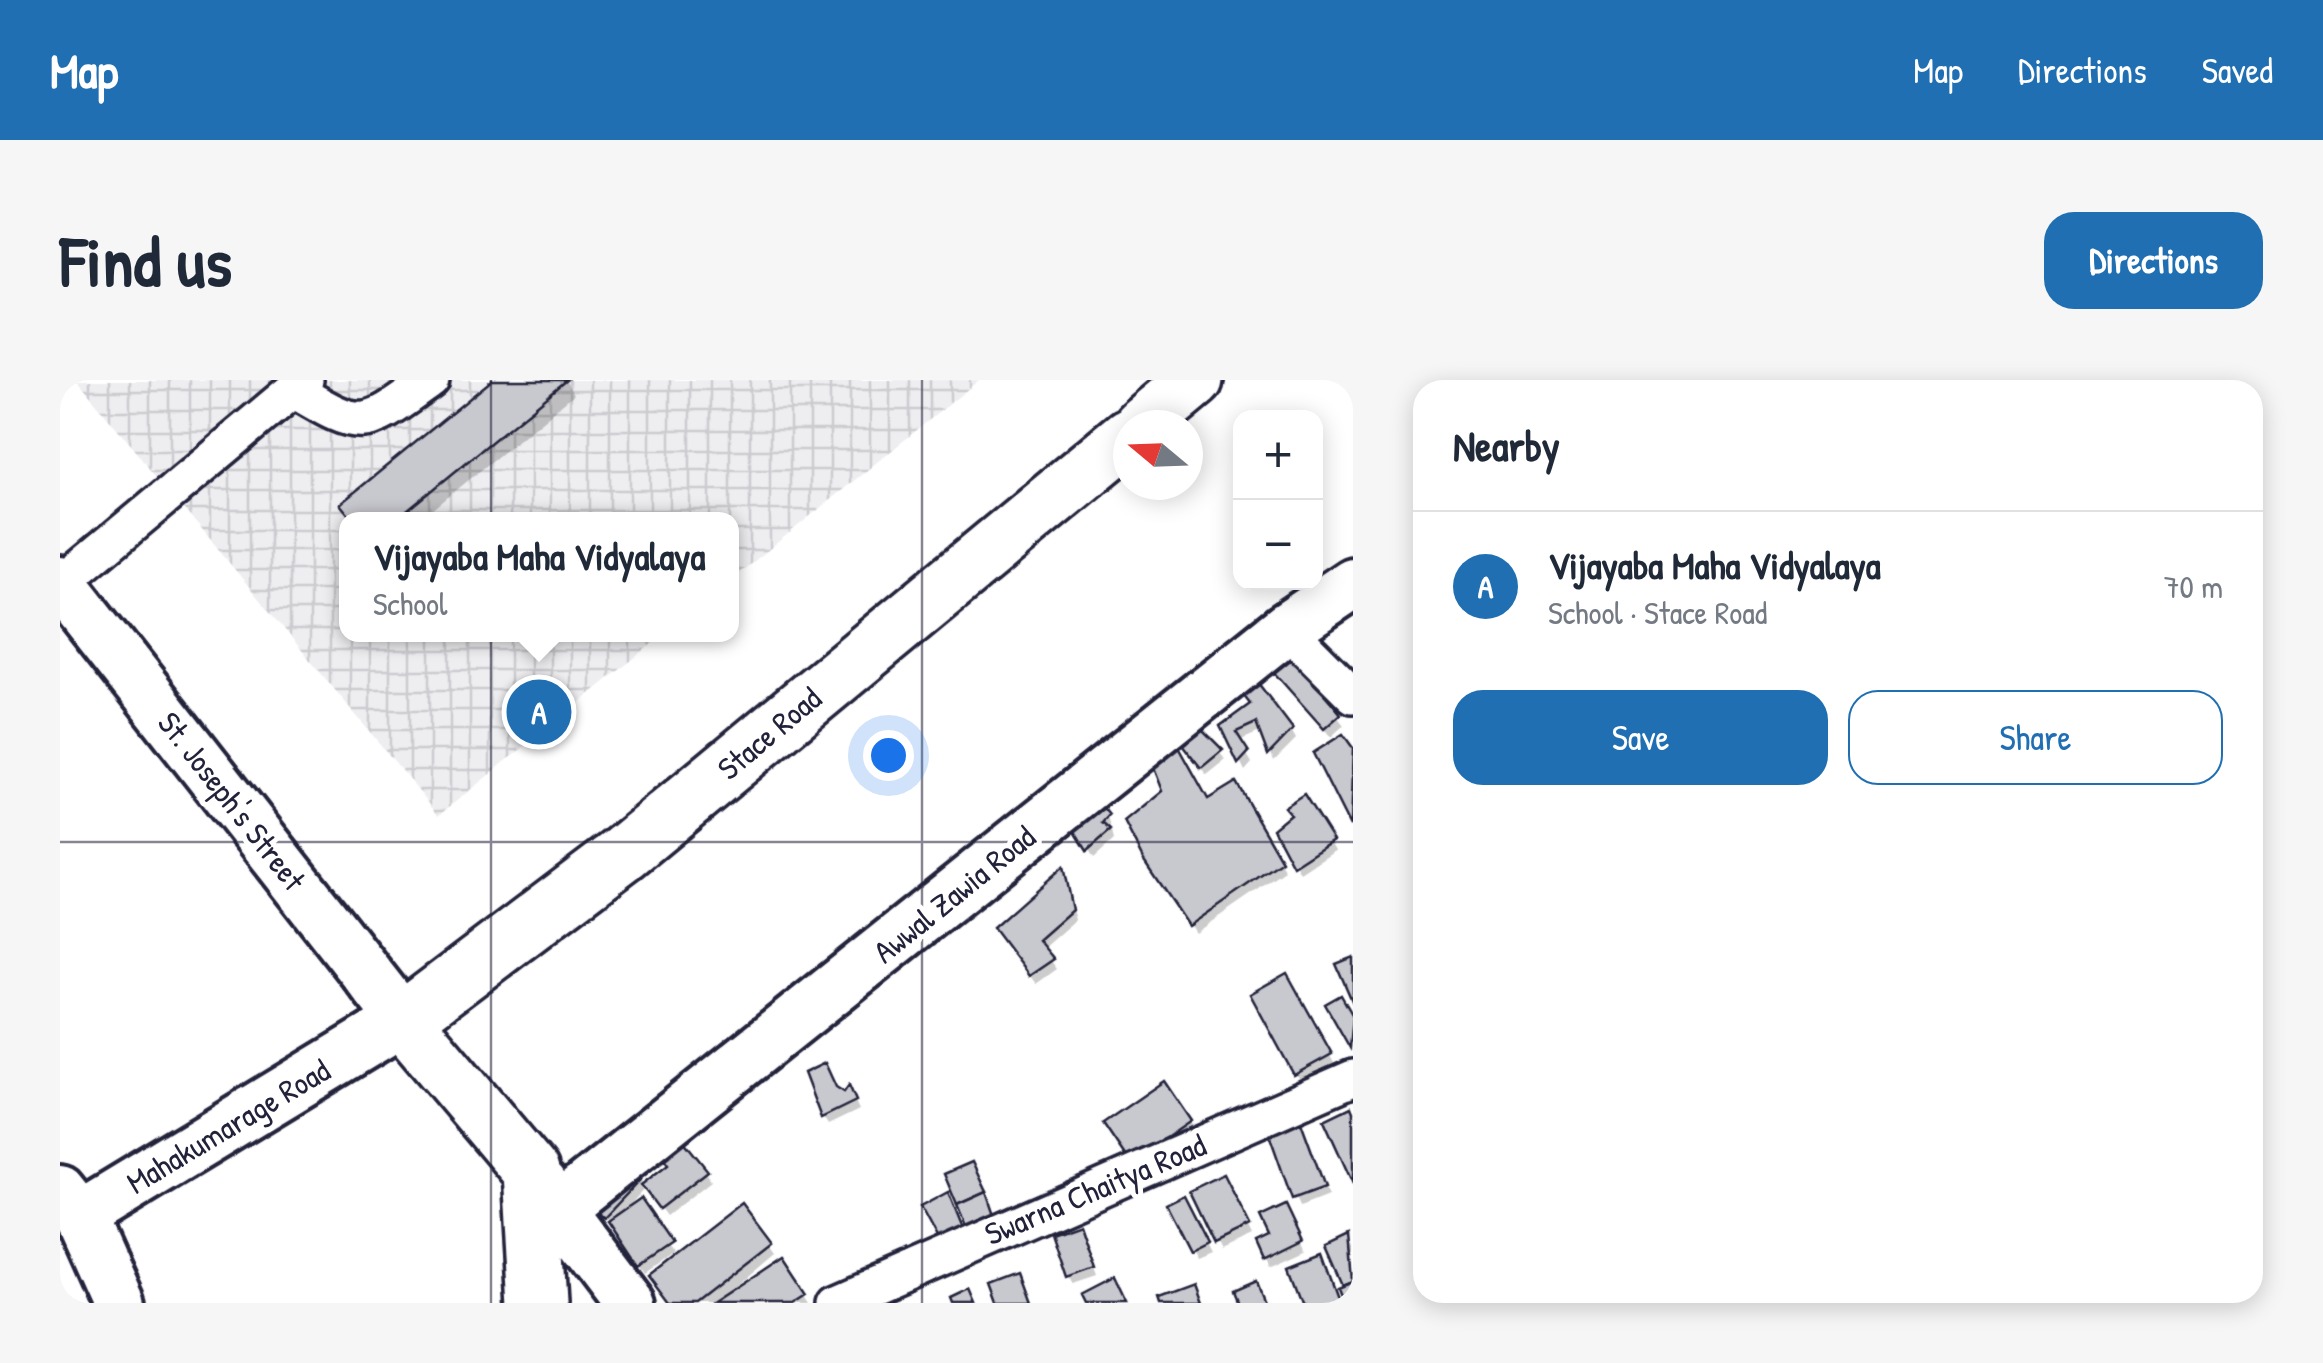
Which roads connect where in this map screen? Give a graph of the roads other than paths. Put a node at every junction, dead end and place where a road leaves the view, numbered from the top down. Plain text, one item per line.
1 (431, 380) edge
2 (1196, 380) edge
3 (300, 385) edge
4 (1159, 410) edge
5 (1113, 448) edge
6 (61, 583) edge
7 (1353, 583) edge
8 (1286, 628) junction
9 (1353, 695) edge
10 (403, 1020) junction
11 (1353, 1078) edge
12 (544, 1191) junction
13 (70, 1203) edge
14 (118, 1303) edge
15 (539, 1303) edge
16 (630, 1303) edge
17 (838, 1303) edge

1 - 3 street
2 - 4 main road
3 - 6 street
5 - 10 main road, Stace Road
6 - 10 street, St. Joseph's Street
7 - 8 street, Awwal Zawia Road
8 - 9 street
8 - 12 street, Awwal Zawia Road
10 - 12 main road
10 - 13 street, Mahakumarage Road
11 - 17 street, Swarna Chaitya Road
12 - 15 main road
12 - 16 street
13 - 14 street

